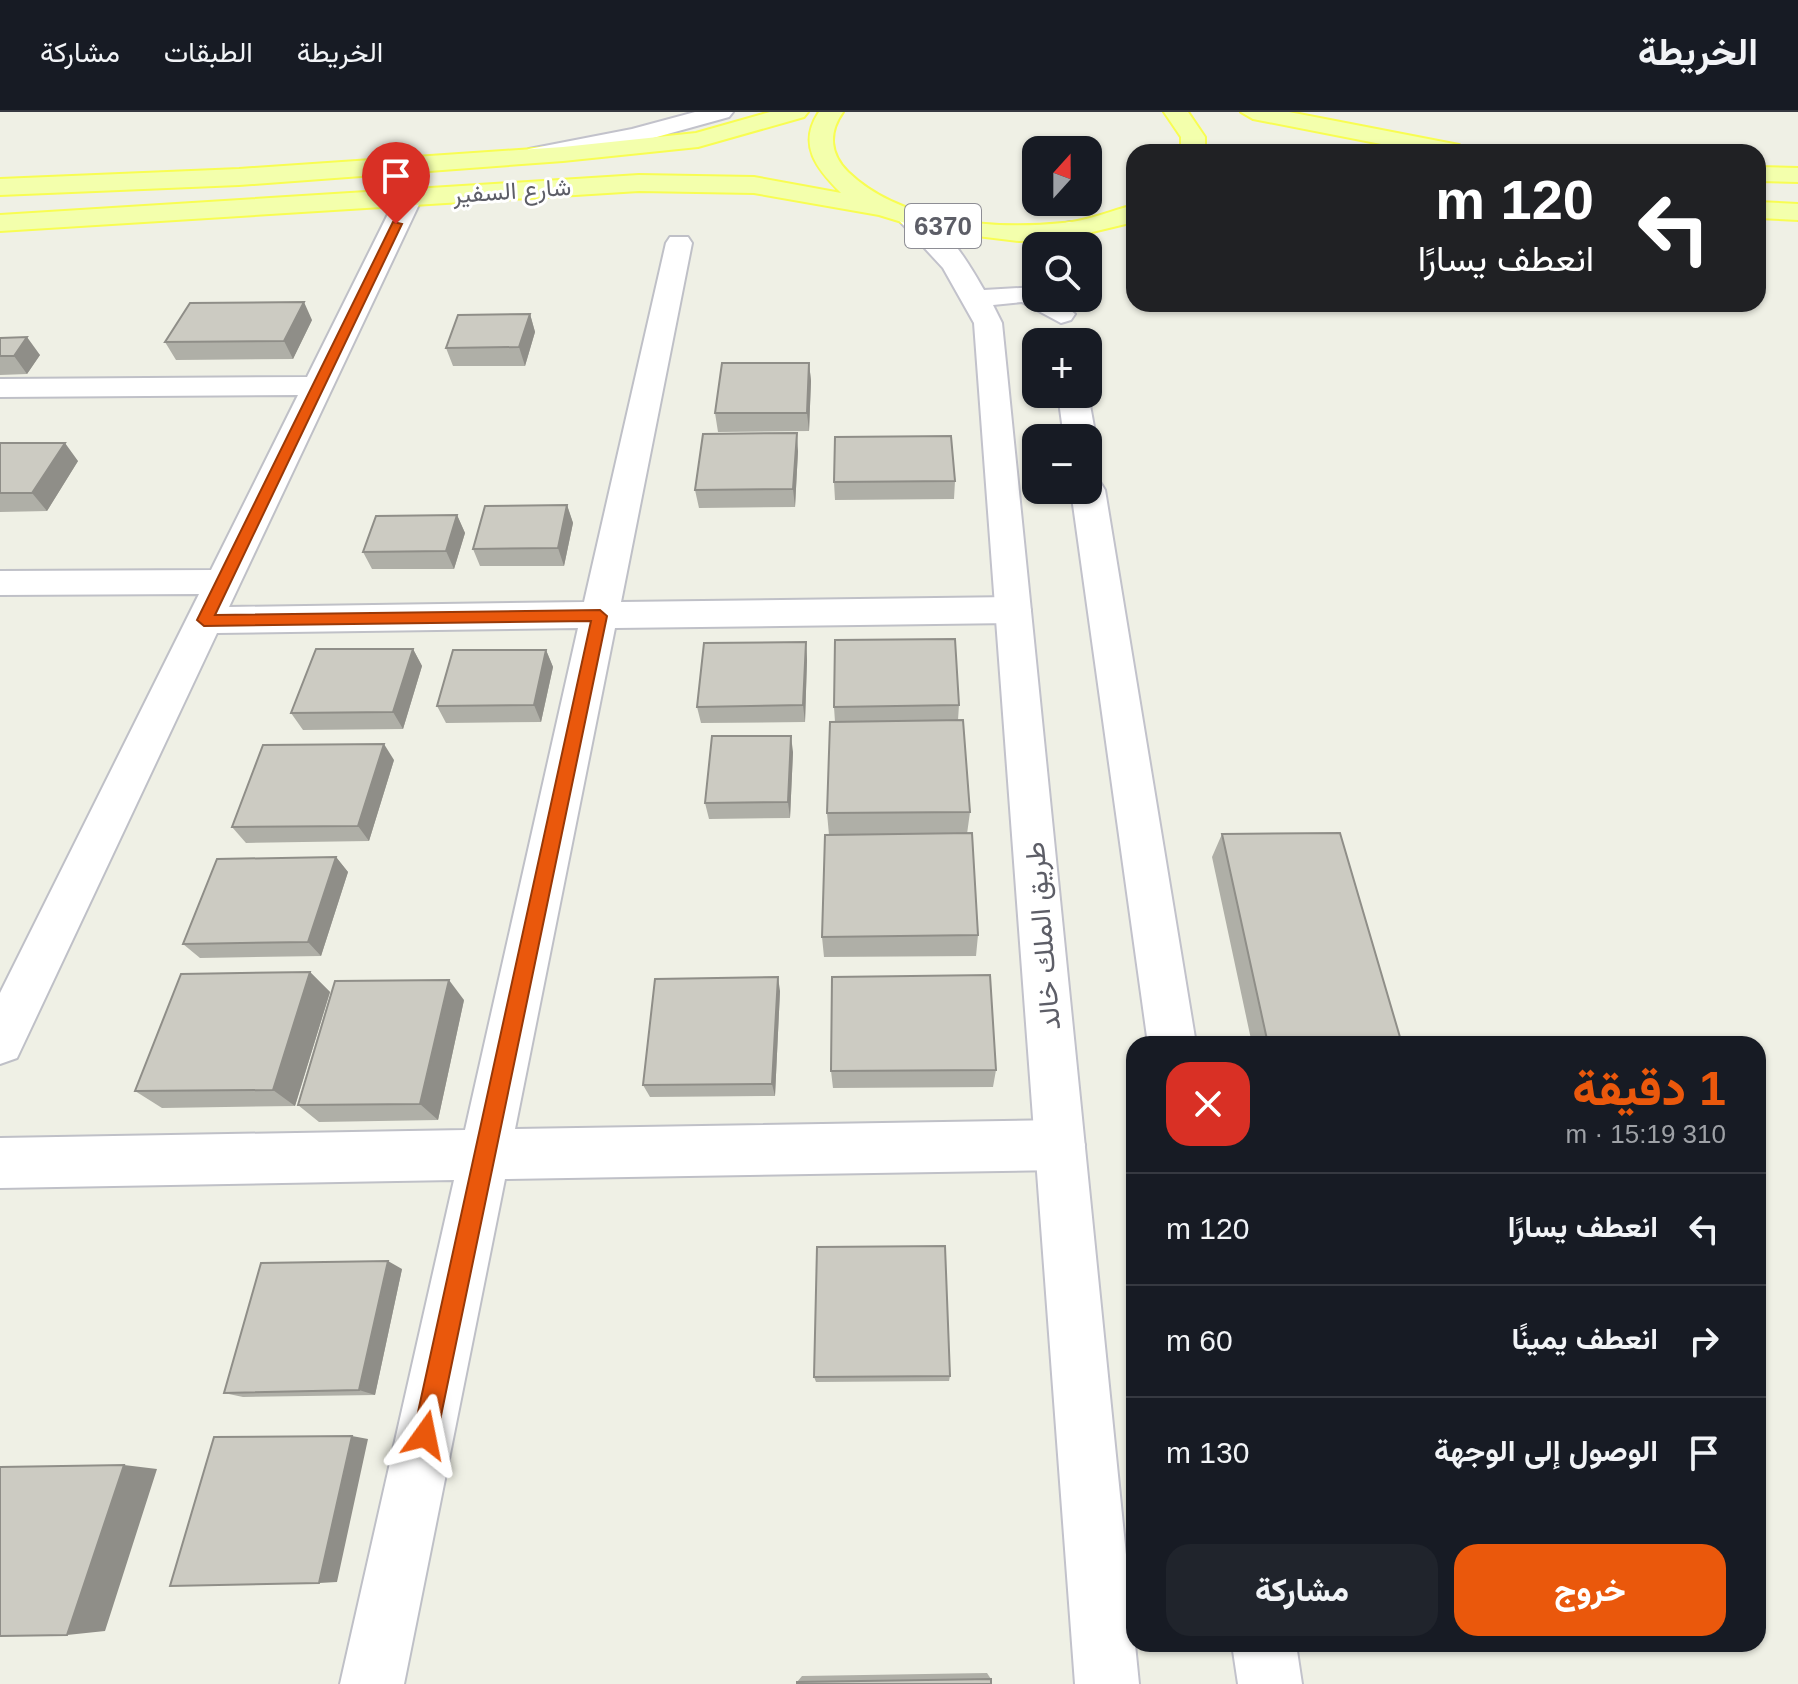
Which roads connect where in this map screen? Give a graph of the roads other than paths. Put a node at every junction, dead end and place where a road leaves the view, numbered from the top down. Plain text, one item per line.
1 (721, 112) edge
2 (796, 112) edge
3 (831, 112) edge
4 (1176, 112) edge
5 (1253, 112) edge
6 (1333, 129) junction
7 (698, 140) junction
8 (1193, 144) edge
9 (1273, 144) dead end
10 (1415, 144) edge
11 (521, 157) junction
12 (1766, 174) edge
13 (1798, 175) edge
14 (639, 183) junction
15 (0, 187) edge
16 (409, 198) junction
17 (1766, 210) edge
18 (894, 212) junction
19 (1798, 212) edge
20 (1126, 216) edge
21 (0, 223) edge
22 (1083, 232) edge
23 (1022, 234) edge
24 (679, 243) dead end
25 (976, 299) junction
26 (1062, 318) edge
27 (318, 386) junction
28 (0, 388) edge
29 (1090, 504) edge
30 (223, 582) junction
31 (0, 583) edge
32 (1013, 610) junction
33 (600, 616) junction
34 (204, 620) junction
35 (1171, 1036) edge
36 (0, 1042) edge
37 (1060, 1145) junction
38 (485, 1155) junction
39 (0, 1163) edge
40 (1265, 1652) edge
41 (372, 1684) edge
42 (1107, 1684) edge
43 (1270, 1684) edge

1 - 11 street
2 - 7 main road, شارع السفير
3 - 18 main road, 6370
4 - 8 main road
5 - 6 main road
6 - 9 main road
6 - 10 main road
7 - 11 main road, شارع السفير
7 - 14 main road
11 - 15 main road, شارع السفير
12 - 13 main road
14 - 16 main road, شارع السفير / 6370
14 - 18 main road, شارع السفير / 6370
16 - 21 main road, شارع السفير / 6370
16 - 27 street
17 - 19 main road
18 - 23 main road, 6370
18 - 25 street, طريق الملك خالد
20 - 22 main road, 6370
24 - 33 street
25 - 26 street
25 - 32 street, طريق الملك خالد
27 - 28 street
27 - 30 street
29 - 35 street
30 - 31 street
30 - 34 street
32 - 33 street
32 - 37 street, طريق الملك خالد
33 - 34 street
33 - 38 street
34 - 36 street
37 - 38 street
37 - 42 street, طريق الملك خالد
38 - 39 street
38 - 41 street
40 - 43 street

